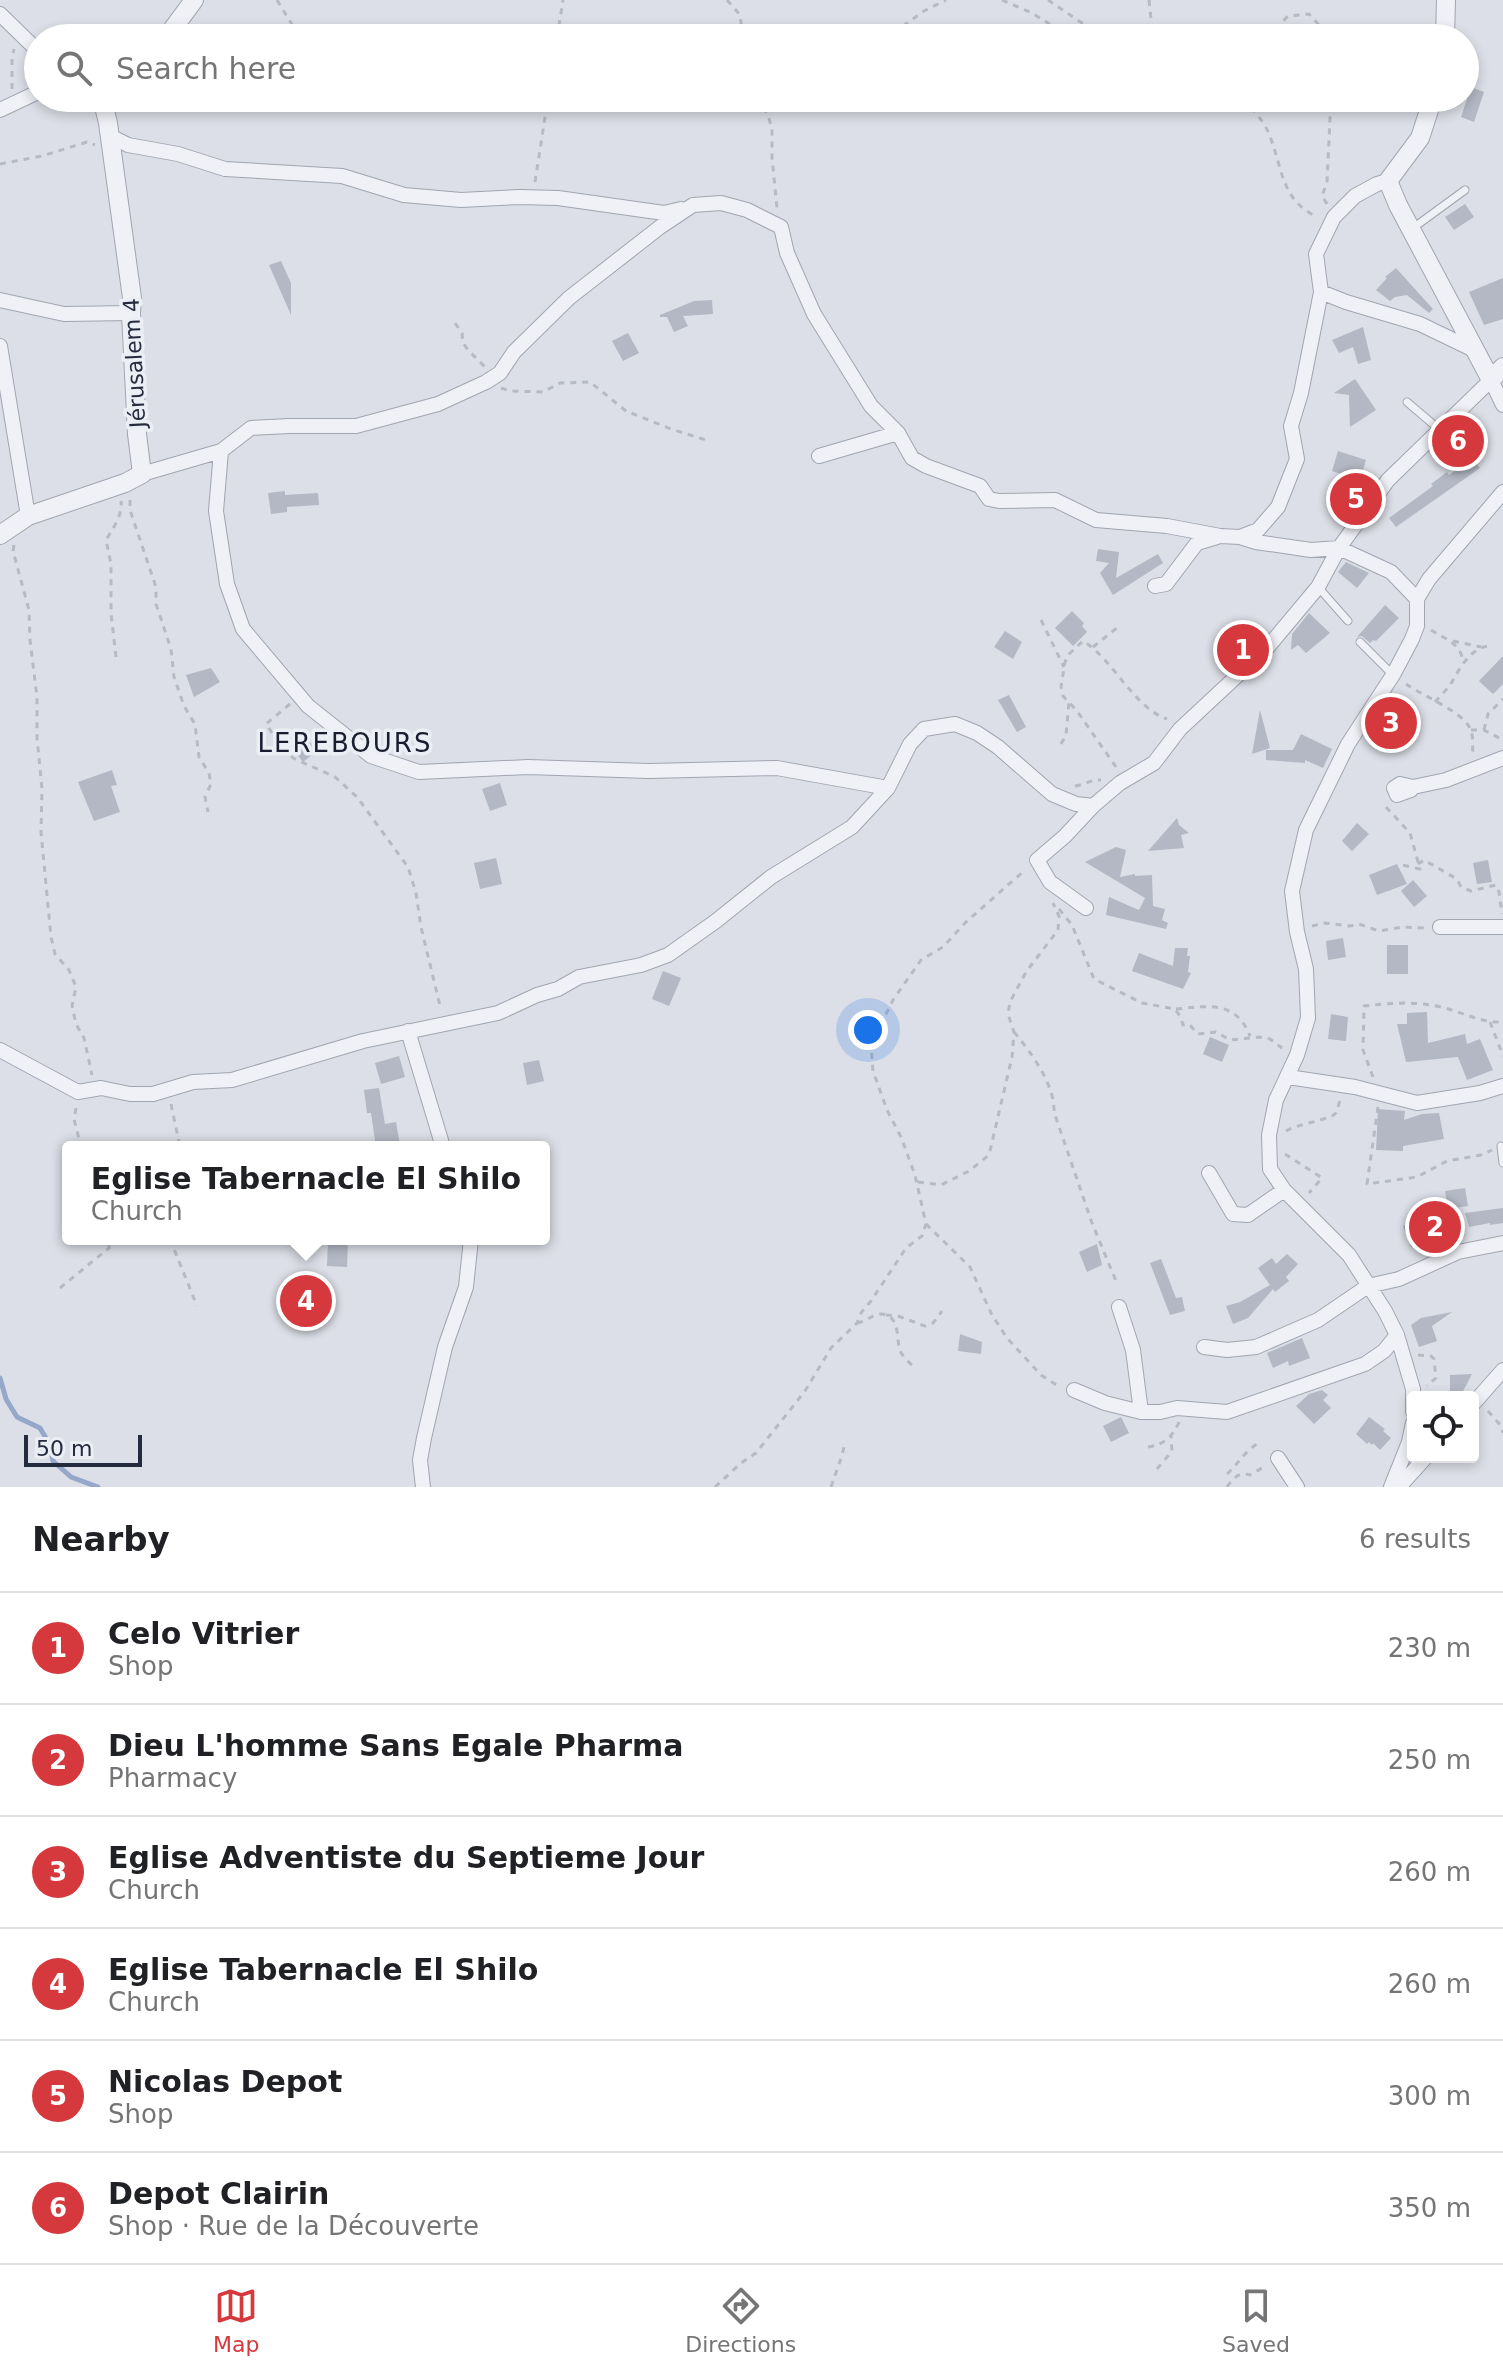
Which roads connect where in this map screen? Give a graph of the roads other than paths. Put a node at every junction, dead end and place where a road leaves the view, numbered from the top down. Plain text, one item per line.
1 (194, 0) edge
2 (1446, 0) edge
3 (0, 14) edge
4 (176, 24) edge
5 (1445, 24) edge
6 (24, 37) edge
7 (24, 98) edge
8 (5, 107) edge
9 (105, 112) edge
10 (1428, 112) edge
11 (110, 140) junction
12 (1388, 181) junction
13 (1465, 190) dead end
14 (693, 205) junction
15 (1412, 229) junction
16 (1321, 292) junction
17 (0, 300) edge
18 (131, 313) junction
19 (0, 346) edge
20 (1476, 351) junction
21 (1497, 374) edge
22 (1407, 402) dead end
23 (1503, 405) edge
24 (1440, 430) junction
25 (898, 433) junction
26 (221, 451) junction
27 (819, 456) dead end
28 (133, 479) junction
29 (1503, 492) edge
30 (15, 525) edge
31 (1220, 536) junction
32 (1240, 537) junction
33 (1339, 548) junction
34 (1155, 586) dead end
35 (1318, 587) junction
36 (1417, 599) junction
37 (1348, 621) dead end
38 (1360, 642) dead end
39 (1393, 675) junction
40 (1503, 758) edge
41 (888, 788) junction
42 (1404, 792) road end
43 (1093, 806) junction
44 (1086, 908) dead end
45 (1440, 927) road end
46 (1501, 927) edge
47 (408, 1031) junction
48 (0, 1050) edge
49 (1288, 1077) junction
50 (1503, 1086) edge
51 (441, 1141) edge
52 (1501, 1146) road end
53 (1503, 1163) edge
54 (1209, 1173) dead end
55 (1284, 1190) junction
56 (1503, 1243) edge
57 (470, 1245) edge
58 (1368, 1286) junction
59 (1119, 1307) dead end
60 (1397, 1335) junction
61 (1204, 1347) dead end
62 (1503, 1370) edge
63 (1074, 1390) road end
64 (1413, 1391) edge
65 (1479, 1397) edge
66 (1141, 1412) junction
67 (1407, 1447) edge
68 (1278, 1458) dead end
69 (1421, 1463) edge
70 (423, 1487) edge
71 (1297, 1487) edge
72 (1391, 1487) edge
73 (1399, 1487) edge

1 - 4 street
2 - 5 street
3 - 6 street
7 - 8 street
9 - 11 street, Jérusalem 4
10 - 12 street
11 - 14 street
11 - 18 street, Jérusalem 4
12 - 15 street
12 - 16 street
13 - 15 lane
14 - 25 street
14 - 26 street
15 - 20 street
16 - 20 street
16 - 32 street
17 - 18 street
18 - 28 street, Jérusalem 4
19 - 30 street
20 - 21 street
21 - 23 street
21 - 24 street
22 - 24 lane
24 - 33 street
25 - 27 street
25 - 31 street
26 - 28 street
26 - 41 street
28 - 30 street
29 - 36 street
31 - 32 street
31 - 34 street
32 - 33 street
33 - 35 street
33 - 36 street
35 - 37 lane
35 - 43 street
36 - 39 street
38 - 39 lane
39 - 49 street
40 - 42 street
41 - 43 street
41 - 47 street
43 - 44 street
45 - 46 street
47 - 48 street
47 - 51 street
49 - 50 street
49 - 55 street
52 - 53 lane
54 - 55 street
55 - 58 street
56 - 58 street
57 - 70 street
58 - 60 street
58 - 61 street
59 - 66 street
60 - 64 street
60 - 66 street
62 - 65 street
63 - 66 street
67 - 72 street
68 - 71 street
69 - 73 street

